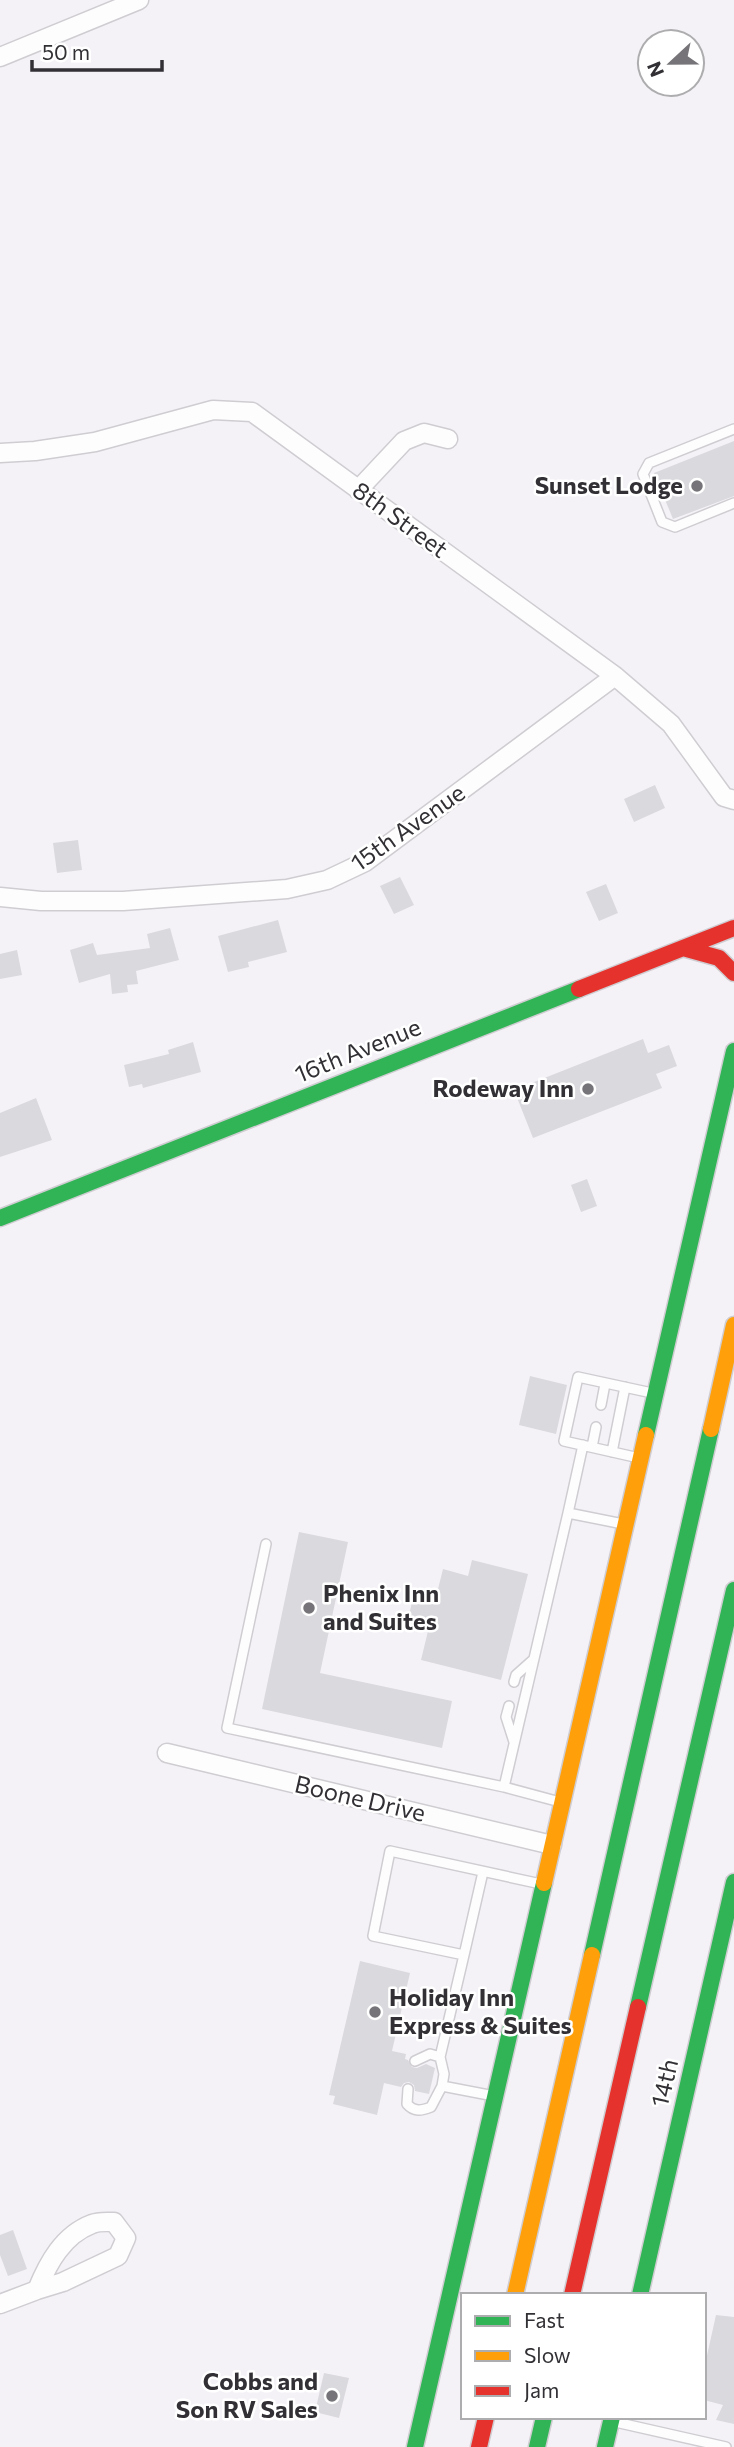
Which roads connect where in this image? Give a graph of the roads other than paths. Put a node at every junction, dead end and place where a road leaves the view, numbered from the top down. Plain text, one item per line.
1 (139, 0) edge
2 (0, 57) edge
3 (734, 429) edge
4 (448, 439) dead end
5 (0, 453) edge
6 (358, 490) junction
7 (734, 503) edge
8 (615, 676) junction
9 (734, 800) edge
10 (0, 897) edge
11 (734, 928) edge
12 (683, 948) junction
13 (734, 973) edge
14 (734, 1051) edge
15 (0, 1218) edge
16 (734, 1325) edge
17 (605, 1384) junction
18 (625, 1387) junction
19 (656, 1393) junction
20 (601, 1405) dead end
21 (596, 1427) dead end
22 (587, 1446) junction
23 (612, 1452) junction
24 (640, 1459) junction
25 (568, 1513) junction
26 (625, 1525) junction
27 (266, 1544) dead end
28 (734, 1590) edge
29 (534, 1659) junction
30 (514, 1682) dead end
31 (509, 1706) dead end
32 (514, 1745) junction
33 (167, 1753) dead end
34 (505, 1787) junction
35 (562, 1802) junction
36 (552, 1845) junction
37 (483, 1872) junction
38 (734, 1882) edge
39 (543, 1885) junction
40 (464, 1955) junction
41 (440, 2057) junction
42 (415, 2061) dead end
43 (442, 2086) junction
44 (408, 2089) dead end
45 (495, 2097) junction
46 (37, 2290) junction
47 (515, 2293) edge
48 (572, 2293) edge
49 (640, 2293) edge
50 (0, 2304) edge
51 (486, 2419) edge
52 (544, 2419) edge
53 (612, 2419) edge
54 (700, 2444) edge
55 (415, 2447) edge
56 (479, 2447) edge
57 (537, 2447) edge
58 (605, 2447) edge
59 (726, 2447) edge

1 - 2 street
3 - 7 lane
4 - 6 street
5 - 6 street, 8th Street
6 - 8 street, 8th Street
8 - 9 street, 8th Street
8 - 10 street, 15th Avenue
11 - 12 main road, 16th Avenue
12 - 13 main road
12 - 15 main road, 16th Avenue
14 - 19 main road
16 - 47 main road
17 - 18 lane
17 - 20 lane
17 - 22 lane
18 - 19 lane
18 - 23 lane
19 - 24 main road
21 - 22 lane
22 - 23 lane
22 - 25 lane
23 - 24 lane
24 - 26 main road
25 - 26 lane
25 - 29 lane
26 - 35 main road
27 - 34 lane
28 - 48 main road
29 - 30 lane
29 - 32 lane
31 - 32 lane
32 - 34 lane
33 - 36 street, Boone Drive
34 - 35 lane
35 - 36 main road
36 - 39 main road
37 - 39 lane
37 - 40 lane
37 - 40 lane
38 - 49 main road, 14th
39 - 45 main road
40 - 41 lane
41 - 42 lane
41 - 43 lane
43 - 44 lane
43 - 45 lane
45 - 55 main road
46 - 46 street
46 - 50 street
51 - 56 main road
52 - 57 main road
53 - 54 lane
53 - 58 main road
54 - 59 lane

